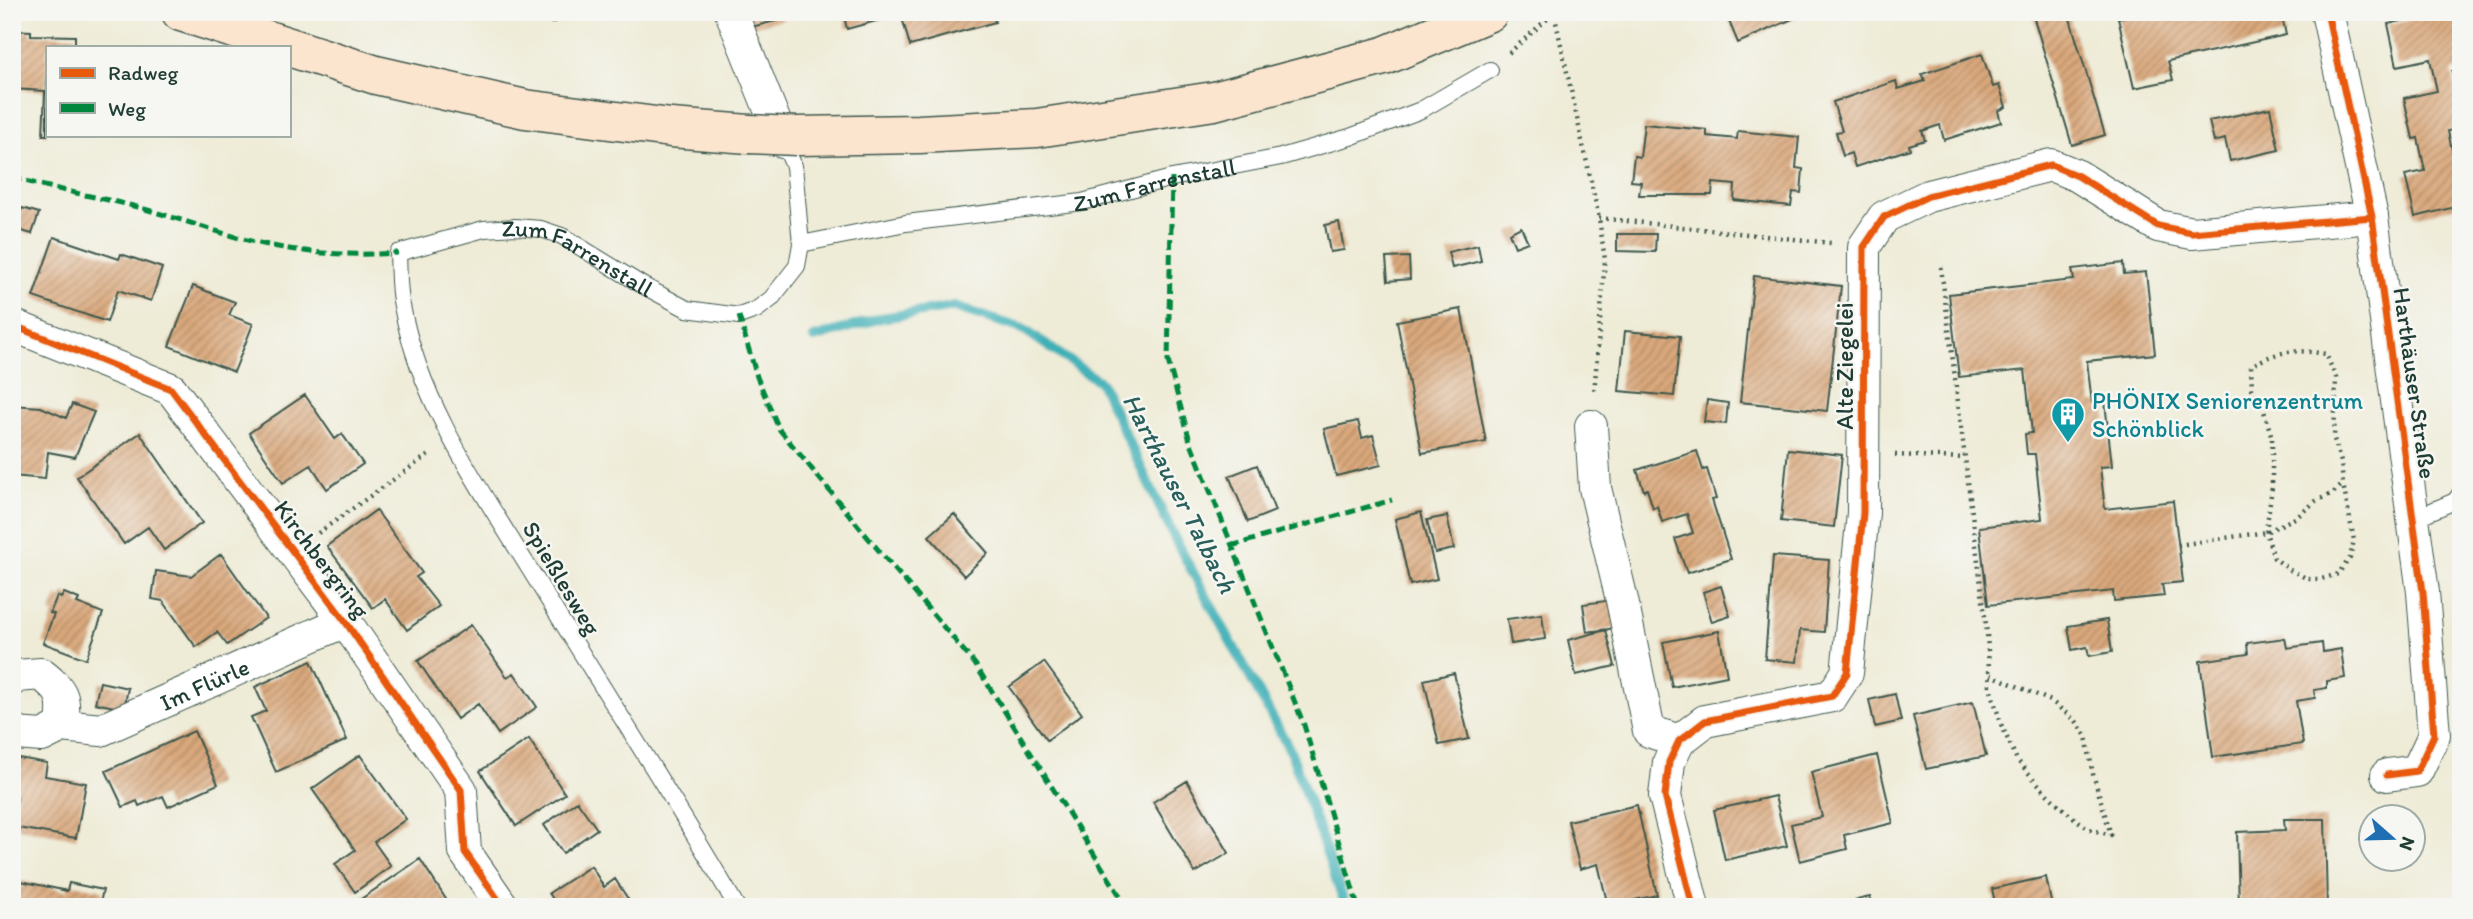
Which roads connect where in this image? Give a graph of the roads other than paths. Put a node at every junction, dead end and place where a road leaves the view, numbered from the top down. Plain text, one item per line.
1 (181, 12) edge
2 (731, 12) edge
3 (1489, 12) edge
4 (2327, 12) edge
5 (286, 46) edge
6 (290, 47) edge
7 (1490, 70) road end
8 (776, 137) junction
9 (2372, 217) junction
10 (801, 244) junction
11 (398, 253) joint
12 (12, 325) edge
13 (1591, 426) road end
14 (2461, 493) edge
15 (2415, 518) junction
16 (345, 621) junction
17 (12, 680) edge
18 (62, 726) junction
19 (12, 729) edge
20 (1679, 741) junction
21 (2387, 775) dead end
22 (503, 907) edge
23 (737, 907) edge
24 (1693, 907) edge

1 - 5 main road
2 - 8 street, Zum Farrenstall
3 - 8 main road
4 - 9 street, Harthäuser Straße
6 - 8 main road
7 - 10 lane, Zum Farrenstall
8 - 10 lane, Zum Farrenstall
9 - 15 street, Harthäuser Straße
9 - 20 street, Alte Ziegelei
10 - 11 lane, Zum Farrenstall
11 - 23 lane, Spießlesweg
12 - 16 street, Kirchbergring
13 - 20 street
14 - 15 lane
15 - 21 street, Harthäuser Straße
16 - 18 street, Im Flürle
16 - 22 street, Kirchbergring
17 - 18 street
18 - 19 street, Im Flürle
20 - 24 street

